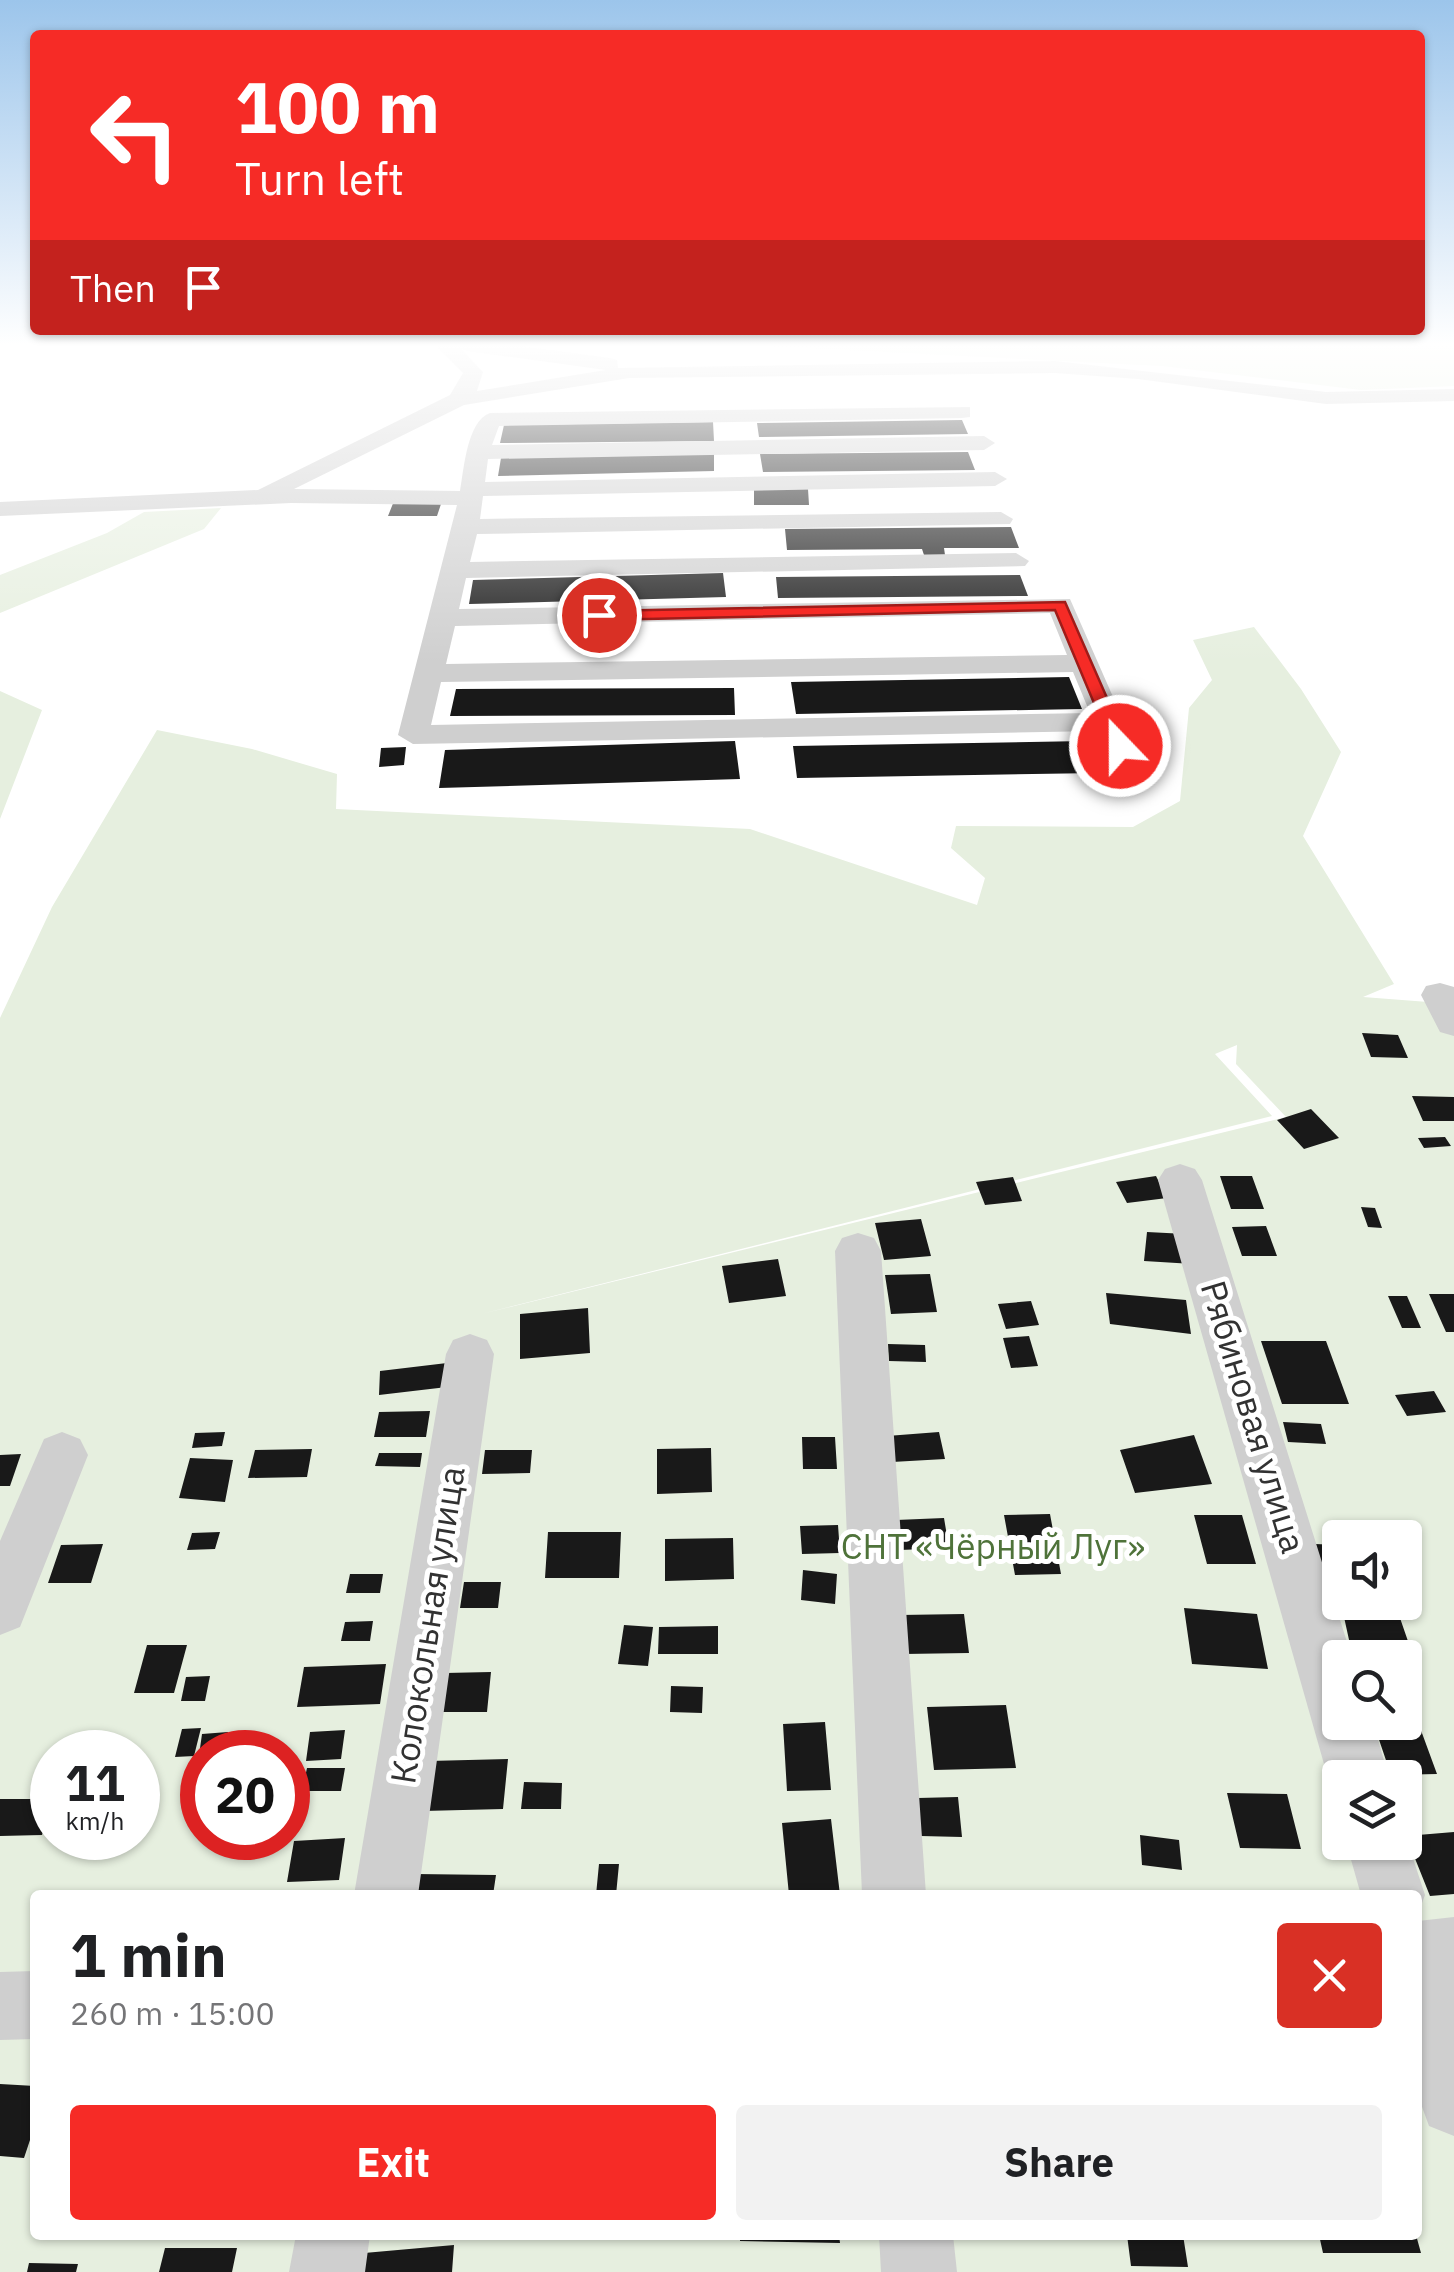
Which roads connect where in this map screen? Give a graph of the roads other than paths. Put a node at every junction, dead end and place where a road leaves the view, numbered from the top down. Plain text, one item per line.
1 (353, 451) edge
2 (533, 451) edge
3 (478, 452) joint
4 (995, 478) dead end
5 (471, 493) junction
6 (256, 498) junction
7 (0, 509) edge
8 (1001, 519) dead end
9 (466, 527) junction
10 (1016, 561) dead end
11 (453, 570) junction
12 (442, 618) junction
13 (1085, 663) junction
14 (427, 673) junction
15 (1110, 722) junction
16 (1130, 772) dead end
17 (1180, 1180) dead end
18 (858, 1251) dead end
19 (470, 1354) dead end
20 (62, 1455) dead end
21 (0, 1608) edge
22 (1322, 1653) edge
23 (1383, 1860) edge
24 (387, 1890) edge
25 (894, 1890) edge
26 (1391, 1890) edge
27 (1454, 1950) edge
28 (1422, 1954) edge
29 (1422, 1993) edge
30 (30, 2004) edge
31 (0, 2006) edge
32 (1454, 2101) edge
33 (332, 2240) edge
34 (916, 2240) edge
35 (327, 2272) edge
36 (919, 2272) edge

1 - 6 street
2 - 3 street
3 - 5 street
4 - 5 street
5 - 6 street
5 - 9 street
6 - 7 street
8 - 9 street
9 - 11 street
10 - 11 street
11 - 12 street
12 - 13 street
12 - 14 street
13 - 14 street
13 - 15 street
14 - 15 street
15 - 16 street
17 - 22 street, Рябиновая улица
18 - 25 street
19 - 24 street, Колокольная улица
20 - 21 street
23 - 26 street
27 - 28 street
29 - 32 street
30 - 31 street
33 - 35 street
34 - 36 street

